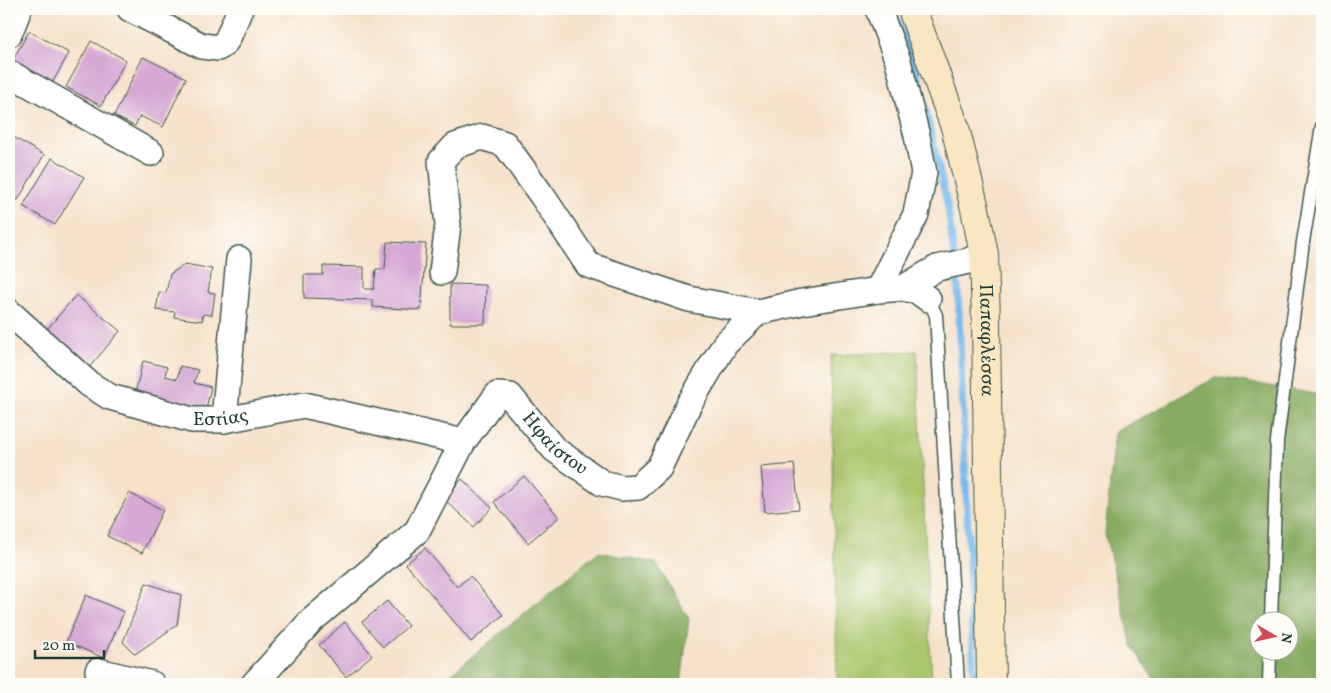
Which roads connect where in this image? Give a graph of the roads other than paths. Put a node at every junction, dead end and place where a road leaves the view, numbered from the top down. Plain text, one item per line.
1 (19, 9) edge
2 (130, 9) edge
3 (240, 9) edge
4 (878, 9) edge
5 (912, 9) edge
6 (9, 34) edge
7 (9, 73) edge
8 (1322, 126) edge
9 (150, 153) dead end
10 (976, 257) junction
11 (239, 259) dead end
12 (442, 272) dead end
13 (903, 288) junction
14 (878, 290) junction
15 (928, 299) joint
16 (9, 312) edge
17 (758, 312) junction
18 (224, 420) junction
19 (463, 442) junction
20 (1271, 610) edge
21 (1270, 660) edge
22 (98, 671) dead end
23 (152, 684) edge
24 (254, 684) edge
25 (958, 684) edge
26 (991, 684) edge
27 (1269, 684) edge

1 - 6 street
2 - 3 street
4 - 14 street
5 - 10 street, Παπαφλέσσα
7 - 9 street
8 - 20 lane
10 - 13 street
10 - 26 street, Παπαφλέσσα
11 - 18 street
12 - 17 street
13 - 14 street
13 - 15 street
14 - 17 street
15 - 25 lane
16 - 18 street, Εστίας
17 - 19 street, Ηφαίστου
18 - 19 street, Εστίας
19 - 24 street, Ηφαίστου
21 - 27 lane
22 - 23 street

